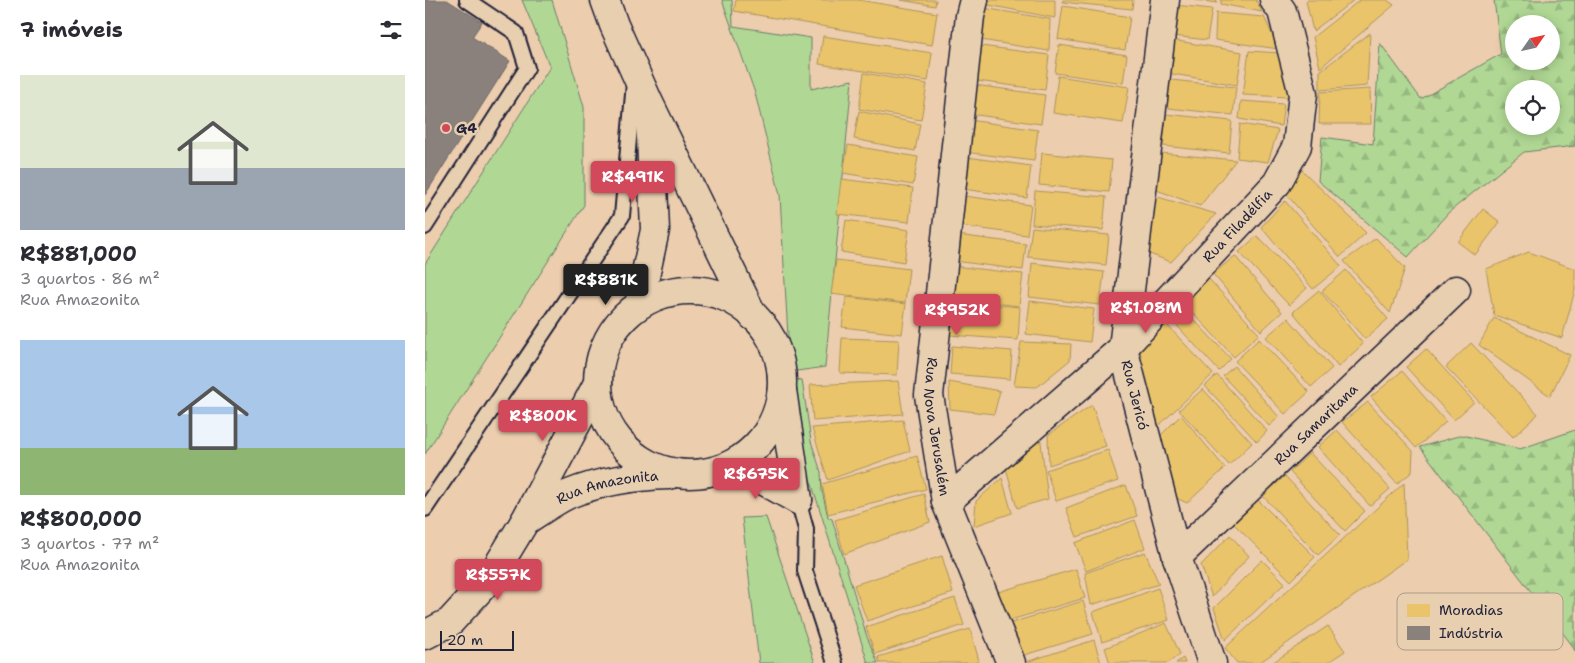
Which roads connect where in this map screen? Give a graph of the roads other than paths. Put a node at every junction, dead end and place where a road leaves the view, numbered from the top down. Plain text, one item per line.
1 (467, 0) edge
2 (605, 0) edge
3 (974, 0) edge
4 (1165, 0) edge
5 (1274, 0) edge
6 (635, 72) junction
7 (649, 103) junction
8 (425, 227) edge
9 (1456, 290) dead end
10 (639, 305) junction
11 (753, 316) junction
12 (1123, 348) junction
13 (598, 383) junction
14 (782, 390) junction
15 (734, 464) junction
16 (696, 475) junction
17 (798, 500) junction
18 (946, 502) junction
19 (425, 509) edge
20 (525, 520) junction
21 (1177, 557) junction
22 (425, 635) edge
23 (835, 663) edge
24 (1011, 663) edge
25 (1212, 663) edge

1 - 8 lane
2 - 6 street, Rua Amazonita
3 - 18 street, Rua Nova Jerusalém
4 - 12 street, Rua Jericó
5 - 12 street, Rua Filadélfia
6 - 7 street, Rua Amazonita
6 - 19 lane
7 - 10 street, Rua Amazonita
7 - 11 street, Rua Amazonita
9 - 21 street, Rua Samaritana
10 - 11 street, Rua Amazonita
10 - 13 street, Rua Amazonita
11 - 14 street, Rua Amazonita
12 - 18 street, Rua Filadélfia
12 - 21 street, Rua Jericó
13 - 16 street, Rua Amazonita
13 - 20 street, Rua Amazonita
14 - 15 street, Rua Amazonita
14 - 17 street, Rua Amazonita
15 - 16 street, Rua Amazonita
15 - 17 street
16 - 20 street, Rua Amazonita
17 - 23 lane
18 - 24 street, Rua Nova Jerusalém
20 - 22 street, Rua Amazonita
21 - 25 street, Rua Jericó

